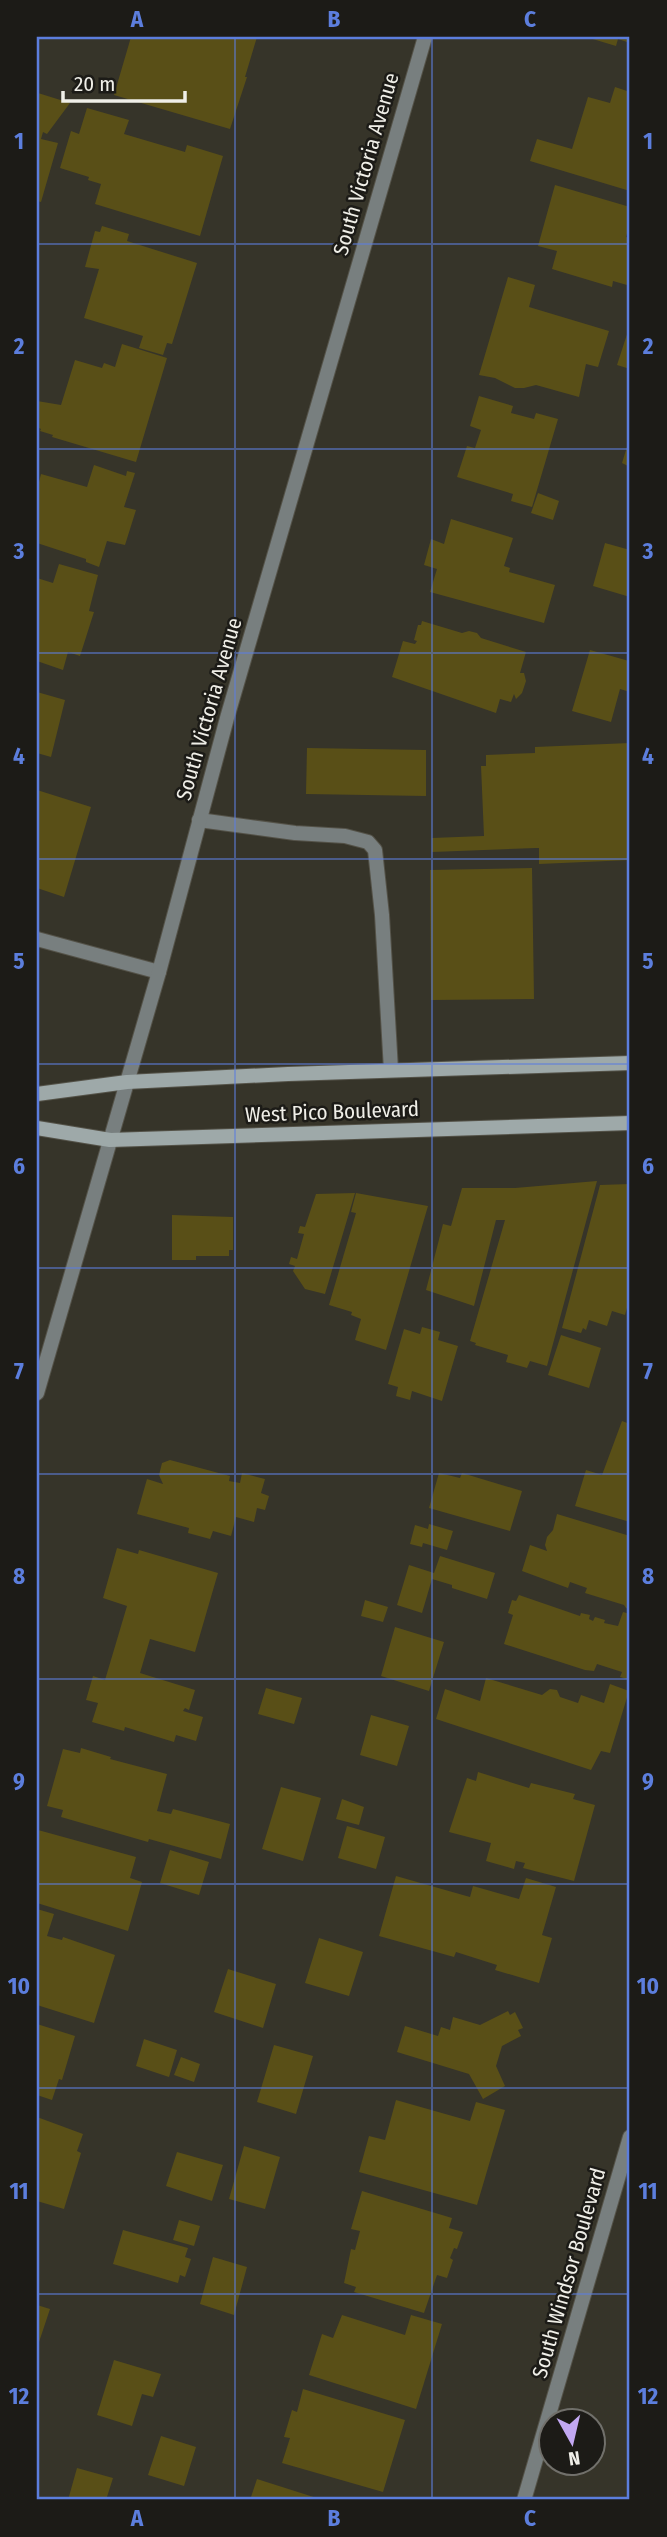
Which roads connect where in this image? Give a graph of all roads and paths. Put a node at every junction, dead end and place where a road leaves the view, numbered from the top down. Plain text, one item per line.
1 (425, 37) edge
2 (199, 820) junction
3 (37, 939) edge
4 (159, 972) junction
5 (630, 1063) edge
6 (391, 1070) junction
7 (127, 1082) junction
8 (37, 1094) edge
9 (630, 1123) edge
10 (37, 1128) edge
11 (110, 1140) junction
12 (37, 1393) edge
13 (630, 2137) edge
14 (524, 2500) edge

1 - 2 street, South Victoria Avenue
2 - 4 street, South Victoria Avenue
2 - 6 street
3 - 4 street
4 - 7 street, South Victoria Avenue
5 - 6 main road, West Pico Boulevard
6 - 7 main road, West Pico Boulevard
7 - 8 main road, West Pico Boulevard
7 - 11 street, South Victoria Avenue
9 - 11 main road, West Pico Boulevard
10 - 11 main road, West Pico Boulevard
11 - 12 street, South Victoria Avenue
13 - 14 street, South Windsor Boulevard

